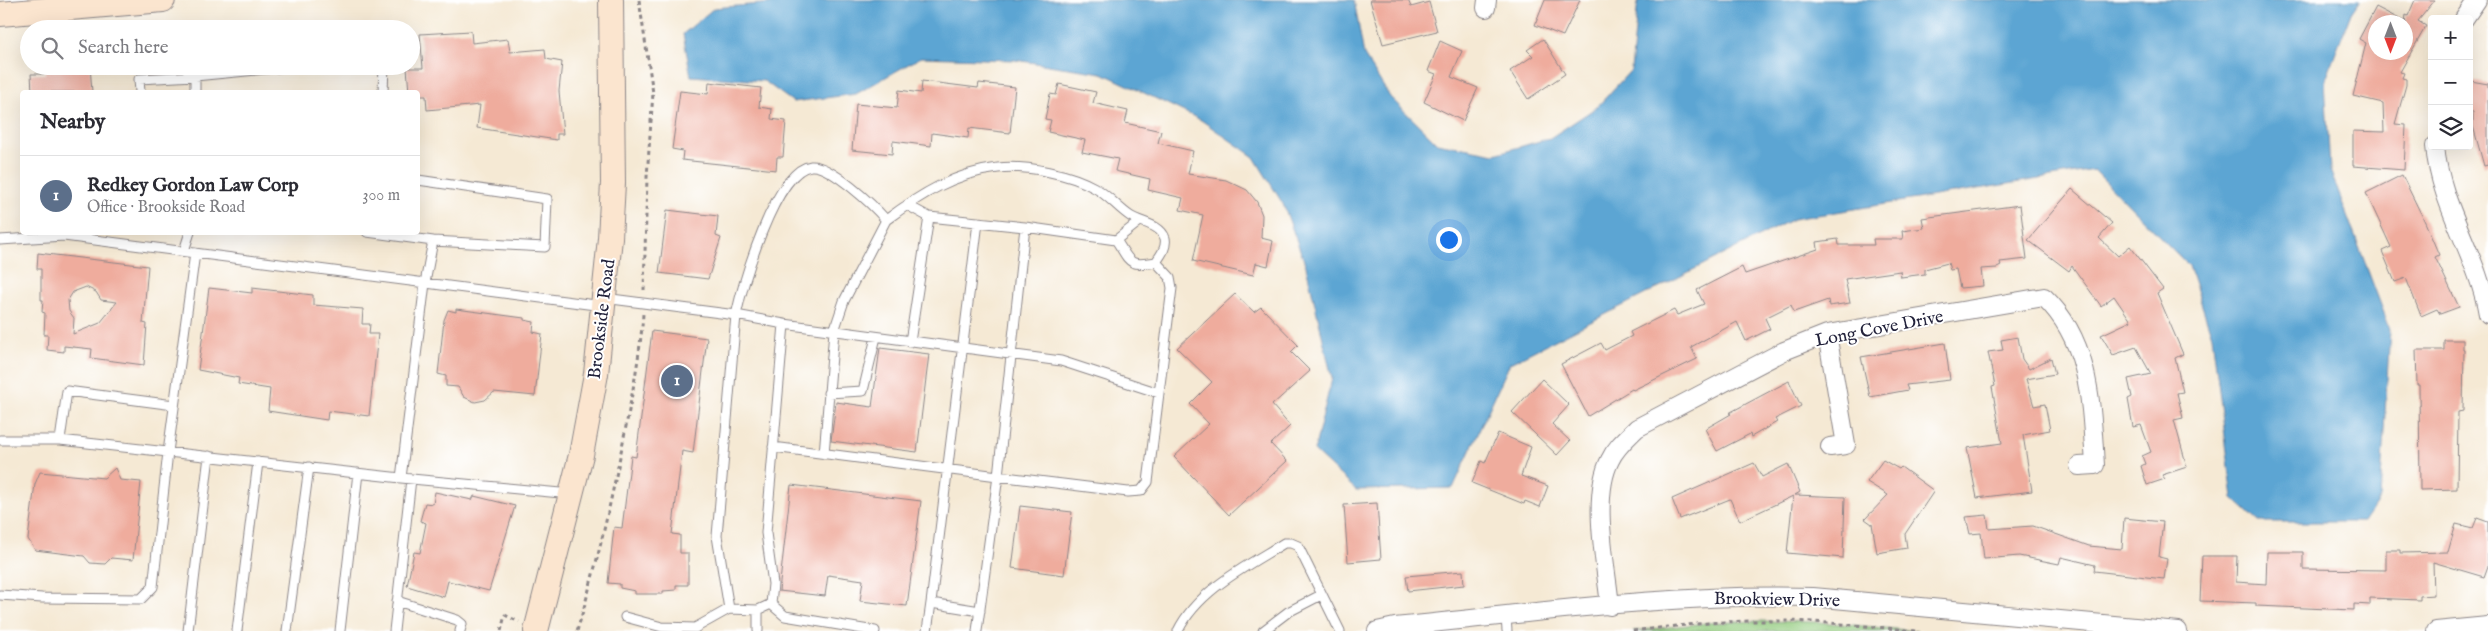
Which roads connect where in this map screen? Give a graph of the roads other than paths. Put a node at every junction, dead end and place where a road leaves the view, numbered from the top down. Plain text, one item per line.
1 (163, 0) edge
2 (611, 0) edge
3 (2477, 0) edge
4 (0, 14) edge
5 (2467, 15) edge
6 (204, 75) edge
7 (384, 75) edge
8 (194, 76) junction
9 (140, 90) edge
10 (195, 90) edge
11 (383, 90) edge
12 (2436, 150) edge
13 (420, 180) edge
14 (907, 205) junction
15 (928, 217) junction
16 (886, 220) junction
17 (1140, 221) junction
18 (978, 222) junction
19 (1025, 226) junction
20 (189, 235) edge
21 (389, 235) edge
22 (0, 240) edge
23 (1116, 240) junction
24 (433, 241) junction
25 (184, 251) junction
26 (195, 253) junction
27 (1156, 262) junction
28 (425, 283) junction
29 (2486, 294) edge
30 (603, 302) junction
31 (2488, 314) edge
32 (736, 315) junction
33 (784, 324) junction
34 (834, 331) junction
35 (1827, 334) junction
36 (876, 337) junction
37 (910, 342) junction
38 (963, 349) junction
39 (1010, 354) junction
40 (1159, 392) junction
41 (828, 393) junction
42 (174, 405) junction
43 (0, 440) edge
44 (60, 440) junction
45 (773, 448) junction
46 (1830, 448) dead end
47 (168, 452) junction
48 (824, 454) junction
49 (208, 456) junction
50 (258, 462) junction
51 (2079, 466) dead end
52 (309, 467) junction
53 (948, 469) junction
54 (358, 473) junction
55 (998, 476) junction
56 (406, 478) junction
57 (571, 494) junction
58 (0, 594) edge
59 (1321, 595) junction
60 (398, 601) junction
61 (931, 603) junction
62 (771, 604) junction
63 (1610, 606) junction
64 (729, 609) junction
65 (758, 610) junction
66 (980, 611) junction
67 (624, 617) dead end
68 (1506, 624) edge
69 (2060, 626) edge
70 (2488, 626) edge
71 (528, 627) edge
72 (188, 631) edge
73 (237, 631) edge
74 (287, 631) edge
75 (340, 631) edge
76 (394, 631) edge
77 (460, 631) edge
78 (758, 631) edge
79 (875, 631) edge
80 (927, 631) edge
81 (977, 631) edge
82 (1178, 631) edge
83 (1263, 631) edge
84 (1340, 631) edge
85 (1377, 631) edge
86 (2178, 631) edge
87 (2436, 631) edge

1 - 4 street
2 - 30 street, Brookside Road
3 - 5 street
6 - 8 lane
7 - 11 lane
8 - 9 lane
8 - 10 lane
12 - 29 street
13 - 24 lane
14 - 15 lane
14 - 16 lane
14 - 17 lane
15 - 18 lane
15 - 37 lane
16 - 32 lane
16 - 34 lane
17 - 23 lane
17 - 27 lane
18 - 19 lane
18 - 38 lane
19 - 23 lane
19 - 39 lane
20 - 25 lane
21 - 24 lane
22 - 25 lane
23 - 27 lane
24 - 28 lane
25 - 26 lane
26 - 28 lane
26 - 42 lane
27 - 40 lane
28 - 30 lane
28 - 56 lane
29 - 31 street
30 - 32 lane
30 - 57 street, Brookside Road
32 - 33 lane
32 - 64 lane
33 - 34 lane
33 - 45 lane
34 - 36 lane
34 - 41 lane
35 - 46 street
35 - 51 street, Long Cove Drive
35 - 63 street, Long Cove Drive
36 - 37 lane
36 - 41 lane
37 - 38 lane
38 - 39 lane
38 - 53 lane
39 - 40 lane
39 - 55 lane
40 - 55 lane
41 - 48 lane
42 - 44 lane
42 - 47 lane
43 - 44 lane
44 - 47 lane
45 - 48 lane
45 - 62 lane
47 - 49 lane
47 - 58 lane
48 - 53 lane
49 - 50 lane
49 - 72 lane
50 - 52 lane
50 - 73 lane
52 - 54 lane
52 - 74 lane
53 - 55 lane
53 - 61 lane
54 - 56 lane
54 - 75 lane
55 - 66 lane
56 - 57 lane
56 - 60 lane
57 - 71 street, Brookside Road
59 - 82 lane
59 - 83 lane
59 - 84 lane
60 - 76 lane
60 - 77 lane
61 - 66 lane
61 - 80 lane
62 - 65 lane
62 - 79 lane
63 - 68 street, Brookview Drive
63 - 69 street, Brookview Drive
64 - 65 lane
64 - 67 lane
65 - 78 lane
66 - 81 lane
68 - 85 street, Brookview Drive
69 - 86 street, Brookview Drive
70 - 87 street

